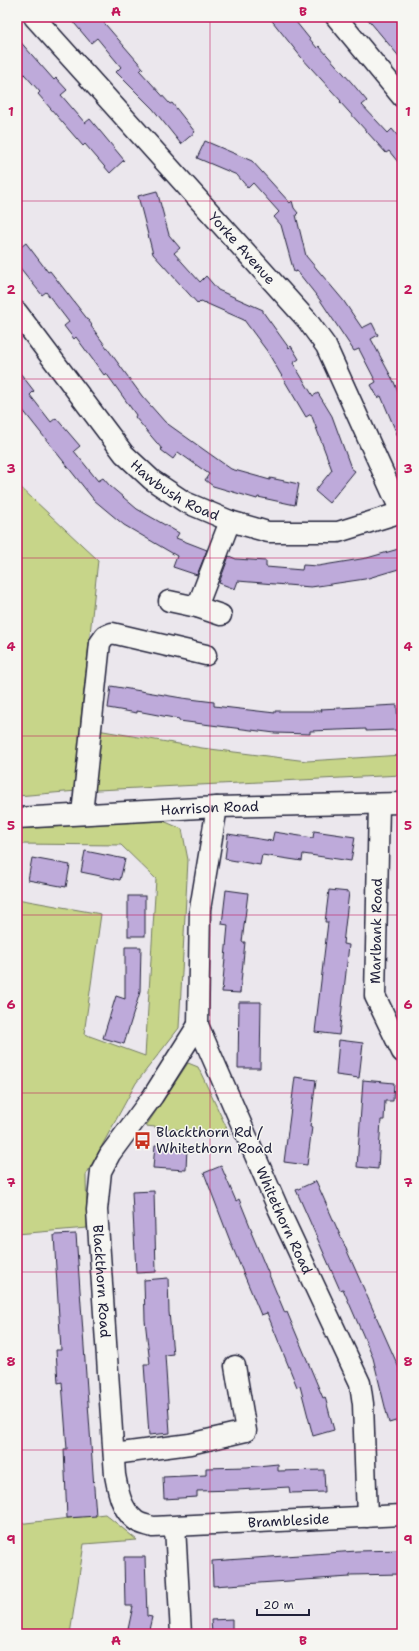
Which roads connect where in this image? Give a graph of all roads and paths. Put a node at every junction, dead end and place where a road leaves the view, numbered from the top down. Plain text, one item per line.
1 (34, 17) edge
2 (336, 17) edge
3 (402, 97) edge
4 (17, 312) edge
5 (402, 512) edge
6 (230, 521) junction
7 (168, 601) dead end
8 (197, 607) junction
9 (221, 616) dead end
10 (206, 655) dead end
11 (402, 802) edge
12 (379, 804) junction
13 (217, 807) junction
14 (82, 814) junction
15 (17, 818) edge
16 (198, 1026) junction
17 (402, 1052) edge
18 (235, 1366) dead end
19 (114, 1454) junction
20 (402, 1515) edge
21 (367, 1517) junction
22 (175, 1527) junction
23 (182, 1634) edge

1 - 5 street, Yorke Avenue
2 - 3 street
4 - 6 street, Hawbush Road
5 - 6 street, Hawbush Road
6 - 8 street
7 - 8 street
8 - 9 street
10 - 14 street
11 - 12 street, Harrison Road
12 - 13 street, Harrison Road
12 - 17 street, Marlbank Road
13 - 14 street, Harrison Road
13 - 16 street, Whitethorn Road
14 - 15 street, Harrison Road
16 - 19 street, Blackthorn Road
16 - 21 street, Whitethorn Road
18 - 19 street
19 - 22 street, Blackthorn Road
20 - 21 street, Brambleside
21 - 22 street, Brambleside
22 - 23 street

